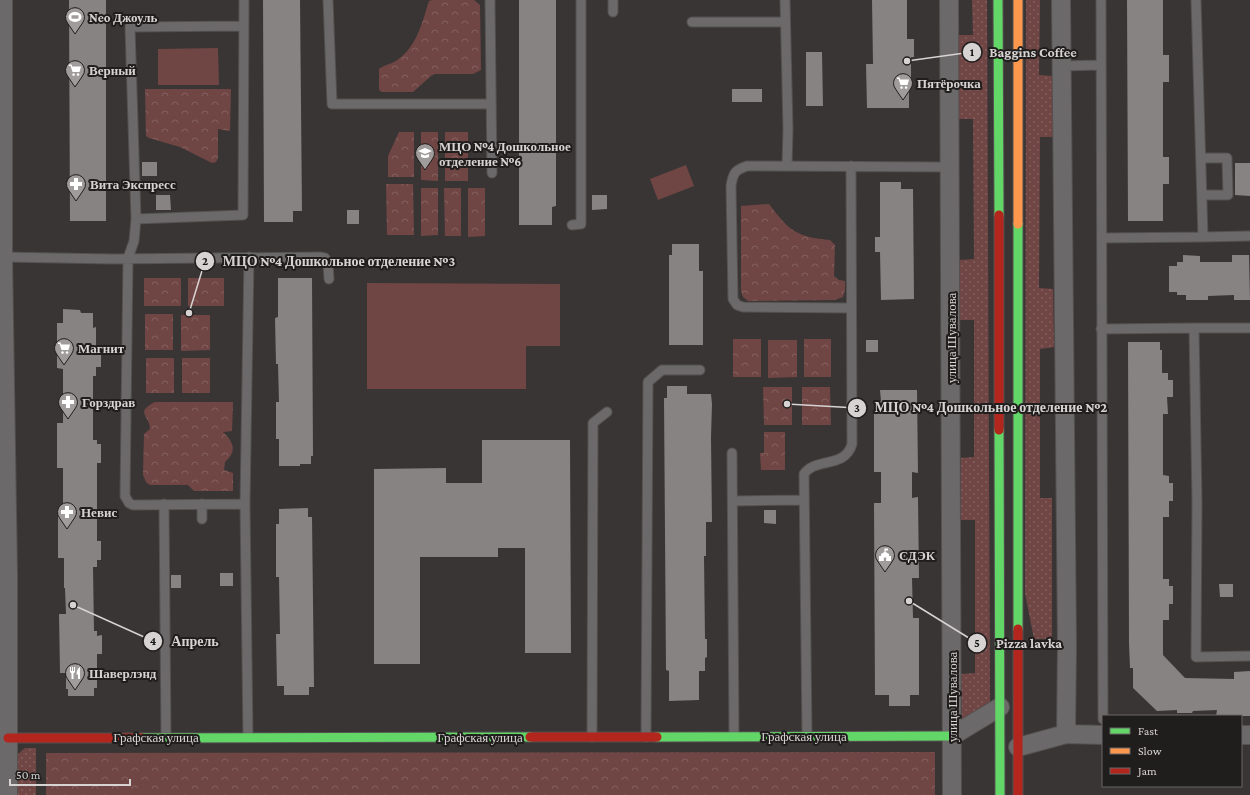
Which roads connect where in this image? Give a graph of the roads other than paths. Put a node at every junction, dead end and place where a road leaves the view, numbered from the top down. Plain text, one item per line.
1 (3, 0) edge
2 (244, 0) edge
3 (328, 0) edge
4 (490, 0) edge
5 (581, 0) edge
6 (613, 0) edge
7 (785, 0) edge
8 (949, 0) edge
9 (998, 0) edge
10 (1018, 0) edge
11 (1061, 0) edge
12 (1101, 0) edge
13 (1196, 0) edge
14 (613, 12) dead end
15 (692, 22) dead end
16 (785, 22) junction
17 (244, 26) junction
18 (1101, 65) junction
19 (1061, 66) junction
20 (491, 104) junction
21 (1200, 158) junction
22 (787, 166) junction
23 (851, 166) junction
24 (950, 167) junction
25 (492, 173) dead end
26 (1202, 195) junction
27 (136, 219) junction
28 (572, 225) dead end
29 (1250, 236) edge
30 (1203, 237) junction
31 (1102, 238) junction
32 (3, 257) junction
33 (249, 257) junction
34 (128, 258) junction
35 (329, 279) dead end
36 (850, 308) junction
37 (1194, 328) junction
38 (1250, 328) edge
39 (1102, 329) junction
40 (700, 370) dead end
41 (607, 412) dead end
42 (732, 453) dead end
43 (804, 500) junction
44 (733, 501) junction
45 (164, 504) junction
46 (202, 504) junction
47 (245, 504) junction
48 (202, 519) dead end
49 (4, 614) edge
50 (1250, 656) edge
51 (1000, 707) junction
52 (1103, 715) edge
53 (1066, 734) junction
54 (1102, 735) edge
55 (734, 736) junction
56 (807, 736) junction
57 (952, 736) junction
58 (166, 737) junction
59 (248, 737) junction
60 (592, 737) junction
61 (646, 737) junction
62 (8, 738) junction
63 (1018, 747) junction
64 (8, 795) edge
65 (952, 795) edge
66 (1000, 795) edge
67 (1018, 795) edge

1 - 32 street
2 - 17 lane
3 - 20 lane
4 - 20 lane
5 - 28 lane
6 - 14 lane
7 - 16 lane
8 - 24 street, улица Шувалова
9 - 51 street
10 - 63 street
11 - 19 street
12 - 18 lane
13 - 21 lane
15 - 16 lane
16 - 22 lane
17 - 27 lane
17 - 27 lane
18 - 19 lane
18 - 31 lane
19 - 53 street
20 - 25 lane
21 - 26 lane
21 - 26 lane
22 - 23 lane
22 - 36 lane
23 - 24 lane
23 - 36 lane
24 - 57 street, улица Шувалова
26 - 30 lane
27 - 34 lane
29 - 30 lane
30 - 31 lane
31 - 39 lane
32 - 34 lane
32 - 49 street
33 - 34 lane
33 - 35 lane
33 - 47 lane
34 - 45 lane
36 - 43 lane
37 - 38 lane
37 - 39 lane
37 - 50 lane
39 - 52 lane
40 - 61 lane
41 - 60 lane
42 - 44 lane
43 - 44 lane
43 - 56 lane
44 - 55 lane
45 - 46 lane
45 - 58 lane
46 - 47 lane
46 - 48 lane
47 - 59 lane
49 - 62 street
51 - 57 street
51 - 66 street
53 - 54 street
53 - 63 street
55 - 56 street, Графская улица
55 - 61 street, Графская улица
56 - 57 street, Графская улица
57 - 65 street, улица Шувалова
58 - 59 street, Графская улица
58 - 62 street, Графская улица
59 - 60 street, Графская улица
60 - 61 street, Графская улица
62 - 64 street
63 - 67 street

